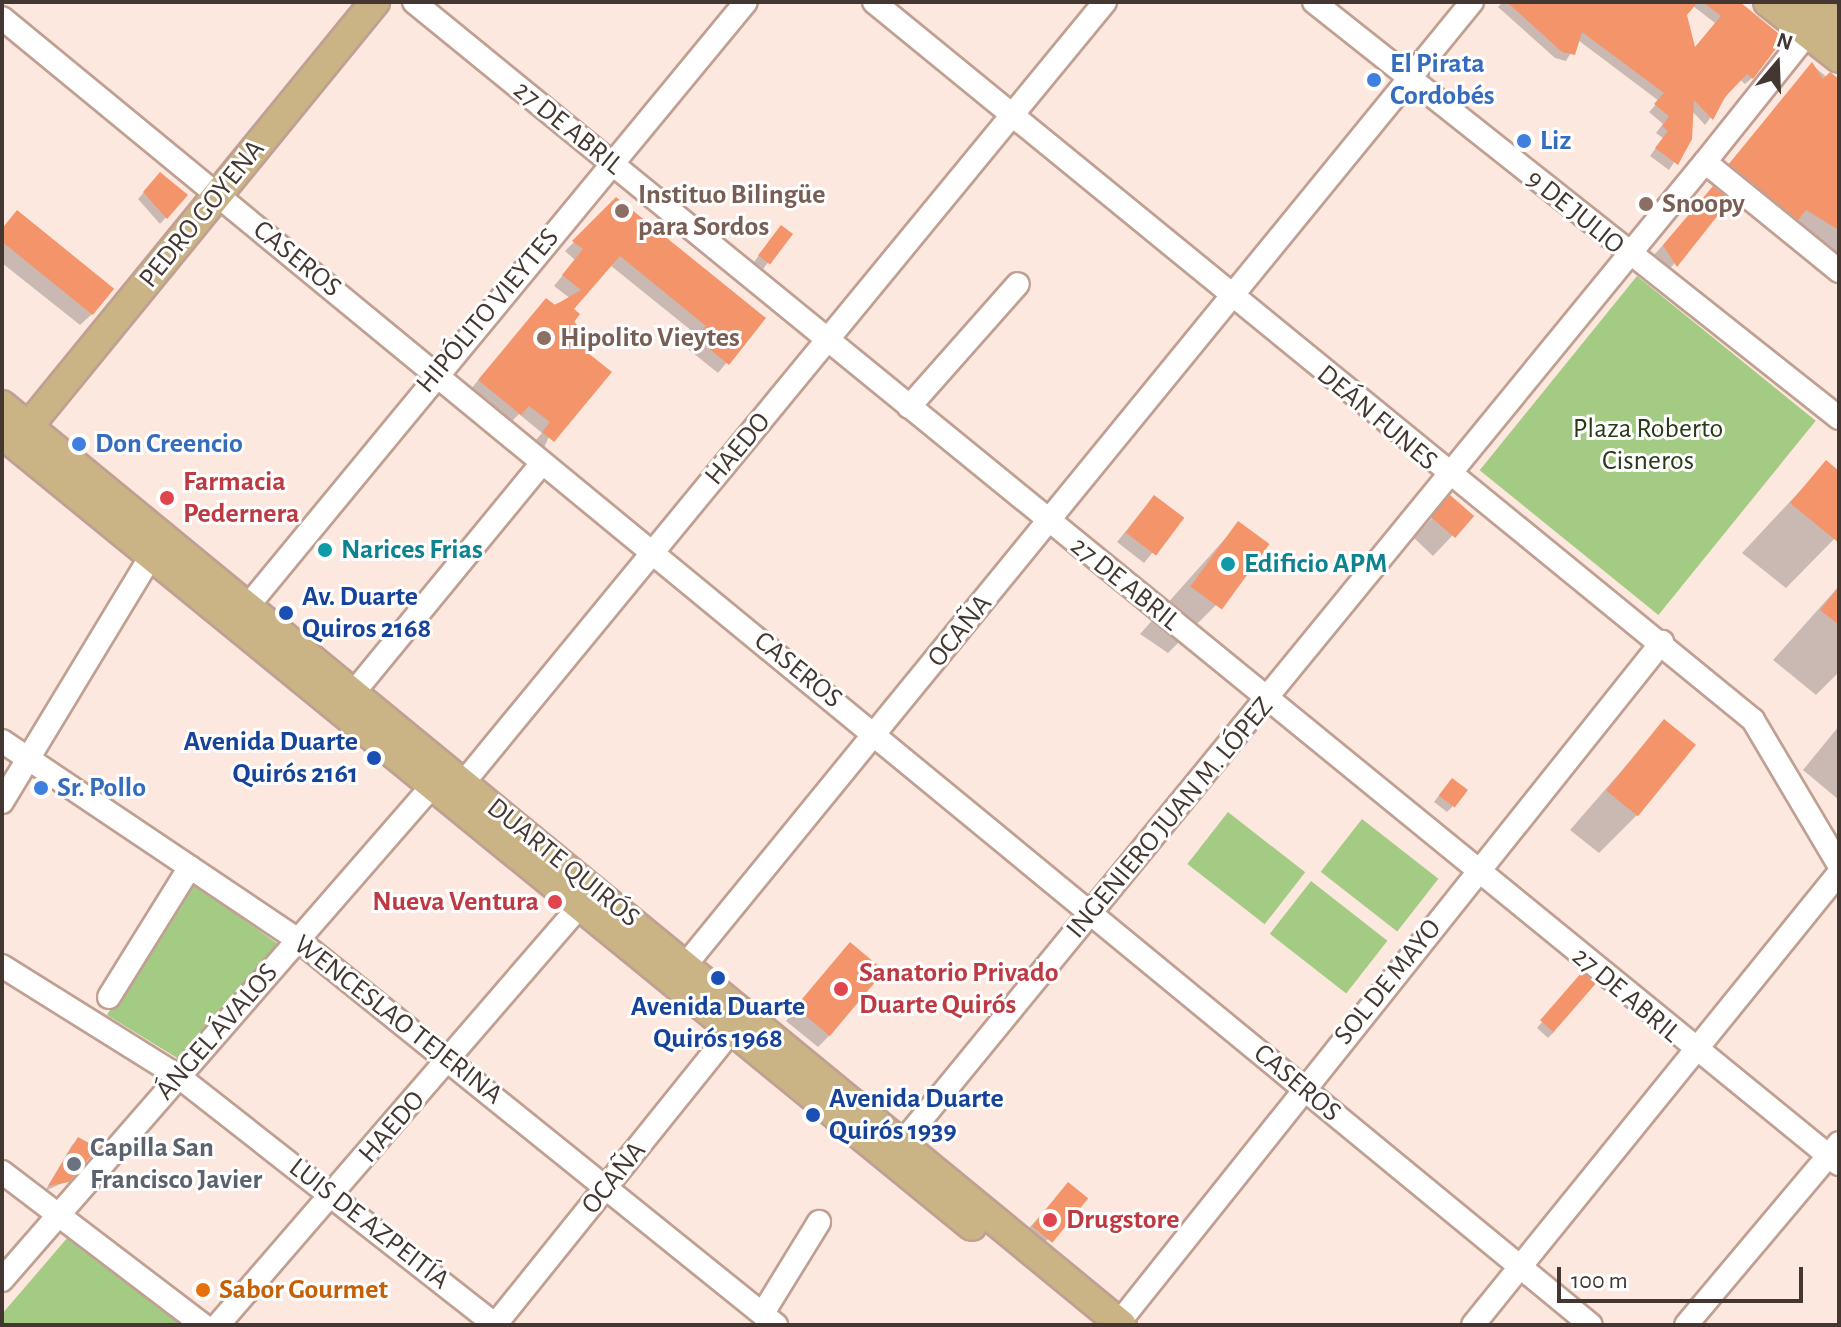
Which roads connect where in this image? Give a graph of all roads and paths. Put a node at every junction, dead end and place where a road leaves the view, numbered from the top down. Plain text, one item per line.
1 (9, 2) edge
2 (375, 2) edge
3 (414, 2) edge
4 (746, 2) edge
5 (874, 2) edge
6 (1105, 2) edge
7 (1314, 2) edge
8 (1472, 2) edge
9 (1768, 2) edge
10 (1806, 2) edge
11 (2, 11) edge
12 (2, 18) edge
13 (1839, 25) edge
14 (1807, 34) junction
15 (1839, 58) edge
16 (1410, 80) junction
17 (1010, 115) junction
18 (1705, 162) junction
19 (613, 164) junction
20 (218, 195) junction
21 (1629, 255) junction
22 (1839, 271) edge
23 (1018, 284) dead end
24 (1231, 296) junction
25 (831, 338) junction
26 (436, 373) junction
27 (2, 405) edge
28 (909, 407) junction
29 (1839, 418) edge
30 (12, 441) edge
31 (542, 463) junction
32 (1448, 477) junction
33 (1048, 523) junction
34 (157, 545) junction
35 (652, 550) junction
36 (240, 613) junction
37 (1662, 642) junction
38 (354, 692) junction
39 (1269, 699) junction
40 (875, 733) junction
41 (2, 741) edge
42 (29, 758) junction
43 (464, 782) junction
44 (433, 785) junction
45 (2, 802) edge
46 (1839, 865) edge
47 (190, 867) junction
48 (1476, 871) junction
49 (1839, 873) edge
50 (588, 898) junction
51 (1092, 911) junction
52 (298, 940) junction
53 (687, 963) junction
54 (2, 966) edge
55 (109, 997) dead end
56 (732, 1030) junction
57 (1694, 1052) junction
58 (450, 1060) junction
59 (178, 1076) junction
60 (1302, 1089) junction
61 (896, 1150) junction
62 (1836, 1154) edge
63 (2, 1172) edge
64 (607, 1187) junction
65 (334, 1194) junction
66 (62, 1211) junction
67 (819, 1222) dead end
68 (1520, 1267) junction
69 (2, 1280) edge
70 (770, 1319) edge
71 (1113, 1324) edge
72 (203, 1325) edge
73 (218, 1325) edge
74 (495, 1325) edge
75 (1473, 1325) edge
76 (1591, 1325) edge
77 (1686, 1325) edge

1 - 11 street
2 - 20 main road, PEDRO GOYENA
3 - 19 street, 27 DE ABRIL
4 - 19 street, HIPÓLITO VIEYTES
5 - 17 street, DEÁN FUNES
6 - 17 street, HAEDO
7 - 16 street, 9 DE JULIO
8 - 16 street, OCAÑA
9 - 14 main road
10 - 13 main road
10 - 14 street
12 - 20 street, CASEROS
14 - 15 main road
14 - 18 street, INGENIERO JUAN M. LÓPEZ
16 - 21 street, 9 DE JULIO
16 - 24 street, OCAÑA
17 - 24 street, DEÁN FUNES
17 - 25 street, HAEDO
18 - 21 street, INGENIERO JUAN M. LÓPEZ
18 - 22 street
19 - 25 street, 27 DE ABRIL
19 - 26 street, HIPÓLITO VIEYTES
20 - 26 street, CASEROS
20 - 30 main road, PEDRO GOYENA
21 - 29 street, 9 DE JULIO
21 - 32 street, INGENIERO JUAN M. LÓPEZ
23 - 28 street
24 - 32 street, DEÁN FUNES
24 - 33 street, OCAÑA
25 - 28 street, 27 DE ABRIL
25 - 35 street, HAEDO
26 - 31 street, CASEROS
26 - 36 street, HIPÓLITO VIEYTES
27 - 30 main road, DUARTE QUIRÓS
28 - 33 street, 27 DE ABRIL
30 - 34 main road, DUARTE QUIRÓS
31 - 35 street, CASEROS
31 - 38 street
32 - 37 street, DEÁN FUNES
32 - 39 street, INGENIERO JUAN M. LÓPEZ
33 - 39 street, 27 DE ABRIL
33 - 40 street, OCAÑA
34 - 36 main road, DUARTE QUIRÓS
34 - 42 street
35 - 40 street, CASEROS
35 - 43 street, HAEDO
36 - 38 main road, DUARTE QUIRÓS
36 - 44 main road, DUARTE QUIRÓS
37 - 46 street, DEÁN FUNES
37 - 48 street, SOL DE MAYO
38 - 43 main road, DUARTE QUIRÓS
39 - 48 street, 27 DE ABRIL
39 - 51 street, INGENIERO JUAN M. LÓPEZ
40 - 51 street, CASEROS
40 - 53 street, OCAÑA
41 - 42 street, WENCESLAO TEJERINA
42 - 45 street
42 - 47 street, WENCESLAO TEJERINA
43 - 50 main road, DUARTE QUIRÓS
44 - 50 main road, DUARTE QUIRÓS
44 - 52 street, ÁNGEL ÁVALOS
47 - 52 street, WENCESLAO TEJERINA
47 - 55 street
48 - 57 street, 27 DE ABRIL
48 - 60 street, SOL DE MAYO
49 - 57 street
50 - 53 main road, DUARTE QUIRÓS
50 - 56 main road, DUARTE QUIRÓS
50 - 58 street, HAEDO
51 - 60 street, CASEROS
51 - 61 street, INGENIERO JUAN M. LÓPEZ
52 - 58 street, WENCESLAO TEJERINA
52 - 59 street, ÁNGEL ÁVALOS
53 - 61 main road, DUARTE QUIRÓS
54 - 59 street, LUIS DE AZPEITÍA
56 - 61 main road, DUARTE QUIRÓS
56 - 64 street, OCAÑA
57 - 62 street, 27 DE ABRIL
57 - 68 street
58 - 64 street, WENCESLAO TEJERINA
58 - 65 street, HAEDO
59 - 65 street, LUIS DE AZPEITÍA
59 - 66 street, ÁNGEL ÁVALOS
60 - 68 street, CASEROS
60 - 71 street, SOL DE MAYO
61 - 71 main road, DUARTE QUIRÓS
62 - 77 street
63 - 66 street
64 - 70 street, WENCESLAO TEJERINA
64 - 74 street, OCAÑA
65 - 73 street, HAEDO
65 - 74 street, LUIS DE AZPEITÍA
66 - 69 street, ÁNGEL ÁVALOS
66 - 72 street
67 - 70 street
68 - 75 street
68 - 76 street, CASEROS

